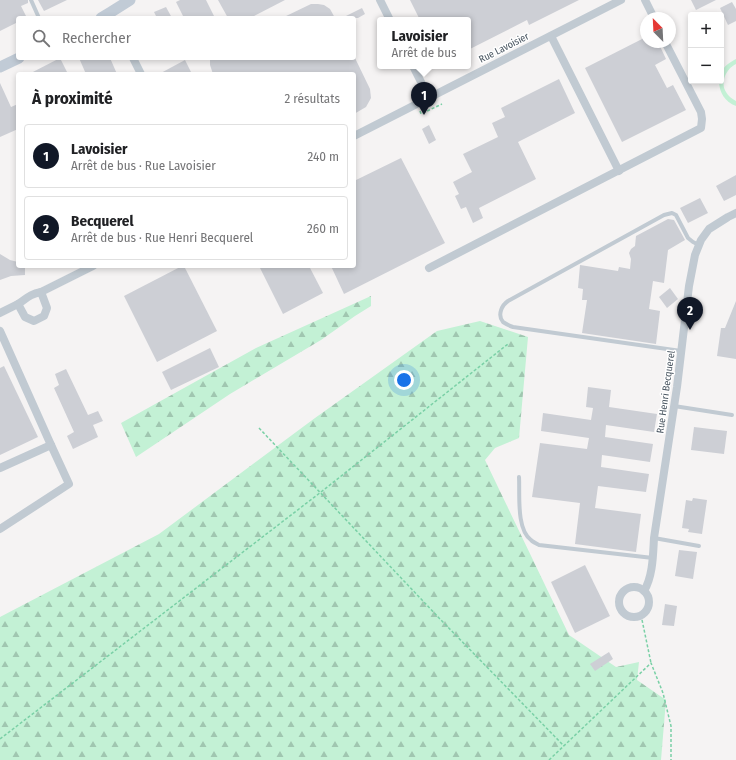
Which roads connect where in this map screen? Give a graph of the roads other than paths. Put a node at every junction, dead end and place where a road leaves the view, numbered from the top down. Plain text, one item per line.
1 (31, 0) edge
2 (130, 0) edge
3 (380, 0) edge
4 (621, 0) edge
5 (645, 0) edge
6 (651, 12) edge
7 (113, 15) edge
8 (38, 16) edge
9 (388, 17) edge
10 (551, 36) junction
11 (669, 48) edge
12 (16, 59) edge
13 (134, 60) edge
14 (0, 67) edge
15 (414, 69) edge
16 (140, 72) edge
17 (429, 98) junction
18 (356, 135) edge
19 (619, 171) junction
20 (736, 212) edge
21 (699, 245) junction
22 (90, 268) edge
23 (429, 268) dead end
24 (41, 292) junction
25 (18, 304) junction
26 (0, 312) edge
27 (0, 331) edge
28 (681, 351) junction
29 (674, 406) junction
30 (732, 416) dead end
31 (51, 445) junction
32 (0, 468) edge
33 (519, 477) dead end
34 (0, 529) edge
35 (654, 538) junction
36 (699, 546) dead end
37 (653, 558) junction
38 (644, 590) junction

1 - 8 lane
2 - 7 street
3 - 9 street
4 - 10 street, Rue Lavoisier
5 - 6 street
10 - 17 street, Rue Lavoisier
10 - 19 street
11 - 19 street
12 - 14 street
13 - 16 street
15 - 17 street
17 - 18 street, Rue Lavoisier
19 - 23 street
20 - 21 street, Rue Henri Becquerel
21 - 28 street, Rue Henri Becquerel
21 - 28 lane
22 - 24 street
24 - 25 street
24 - 25 street
25 - 26 street
27 - 31 street
28 - 29 street, Rue Henri Becquerel
29 - 30 lane
29 - 35 street, Rue Henri Becquerel
31 - 32 street
31 - 34 street
33 - 37 lane
35 - 36 lane
35 - 37 street, Rue Henri Becquerel
37 - 38 street, Rue Henri Becquerel
38 - 38 street

